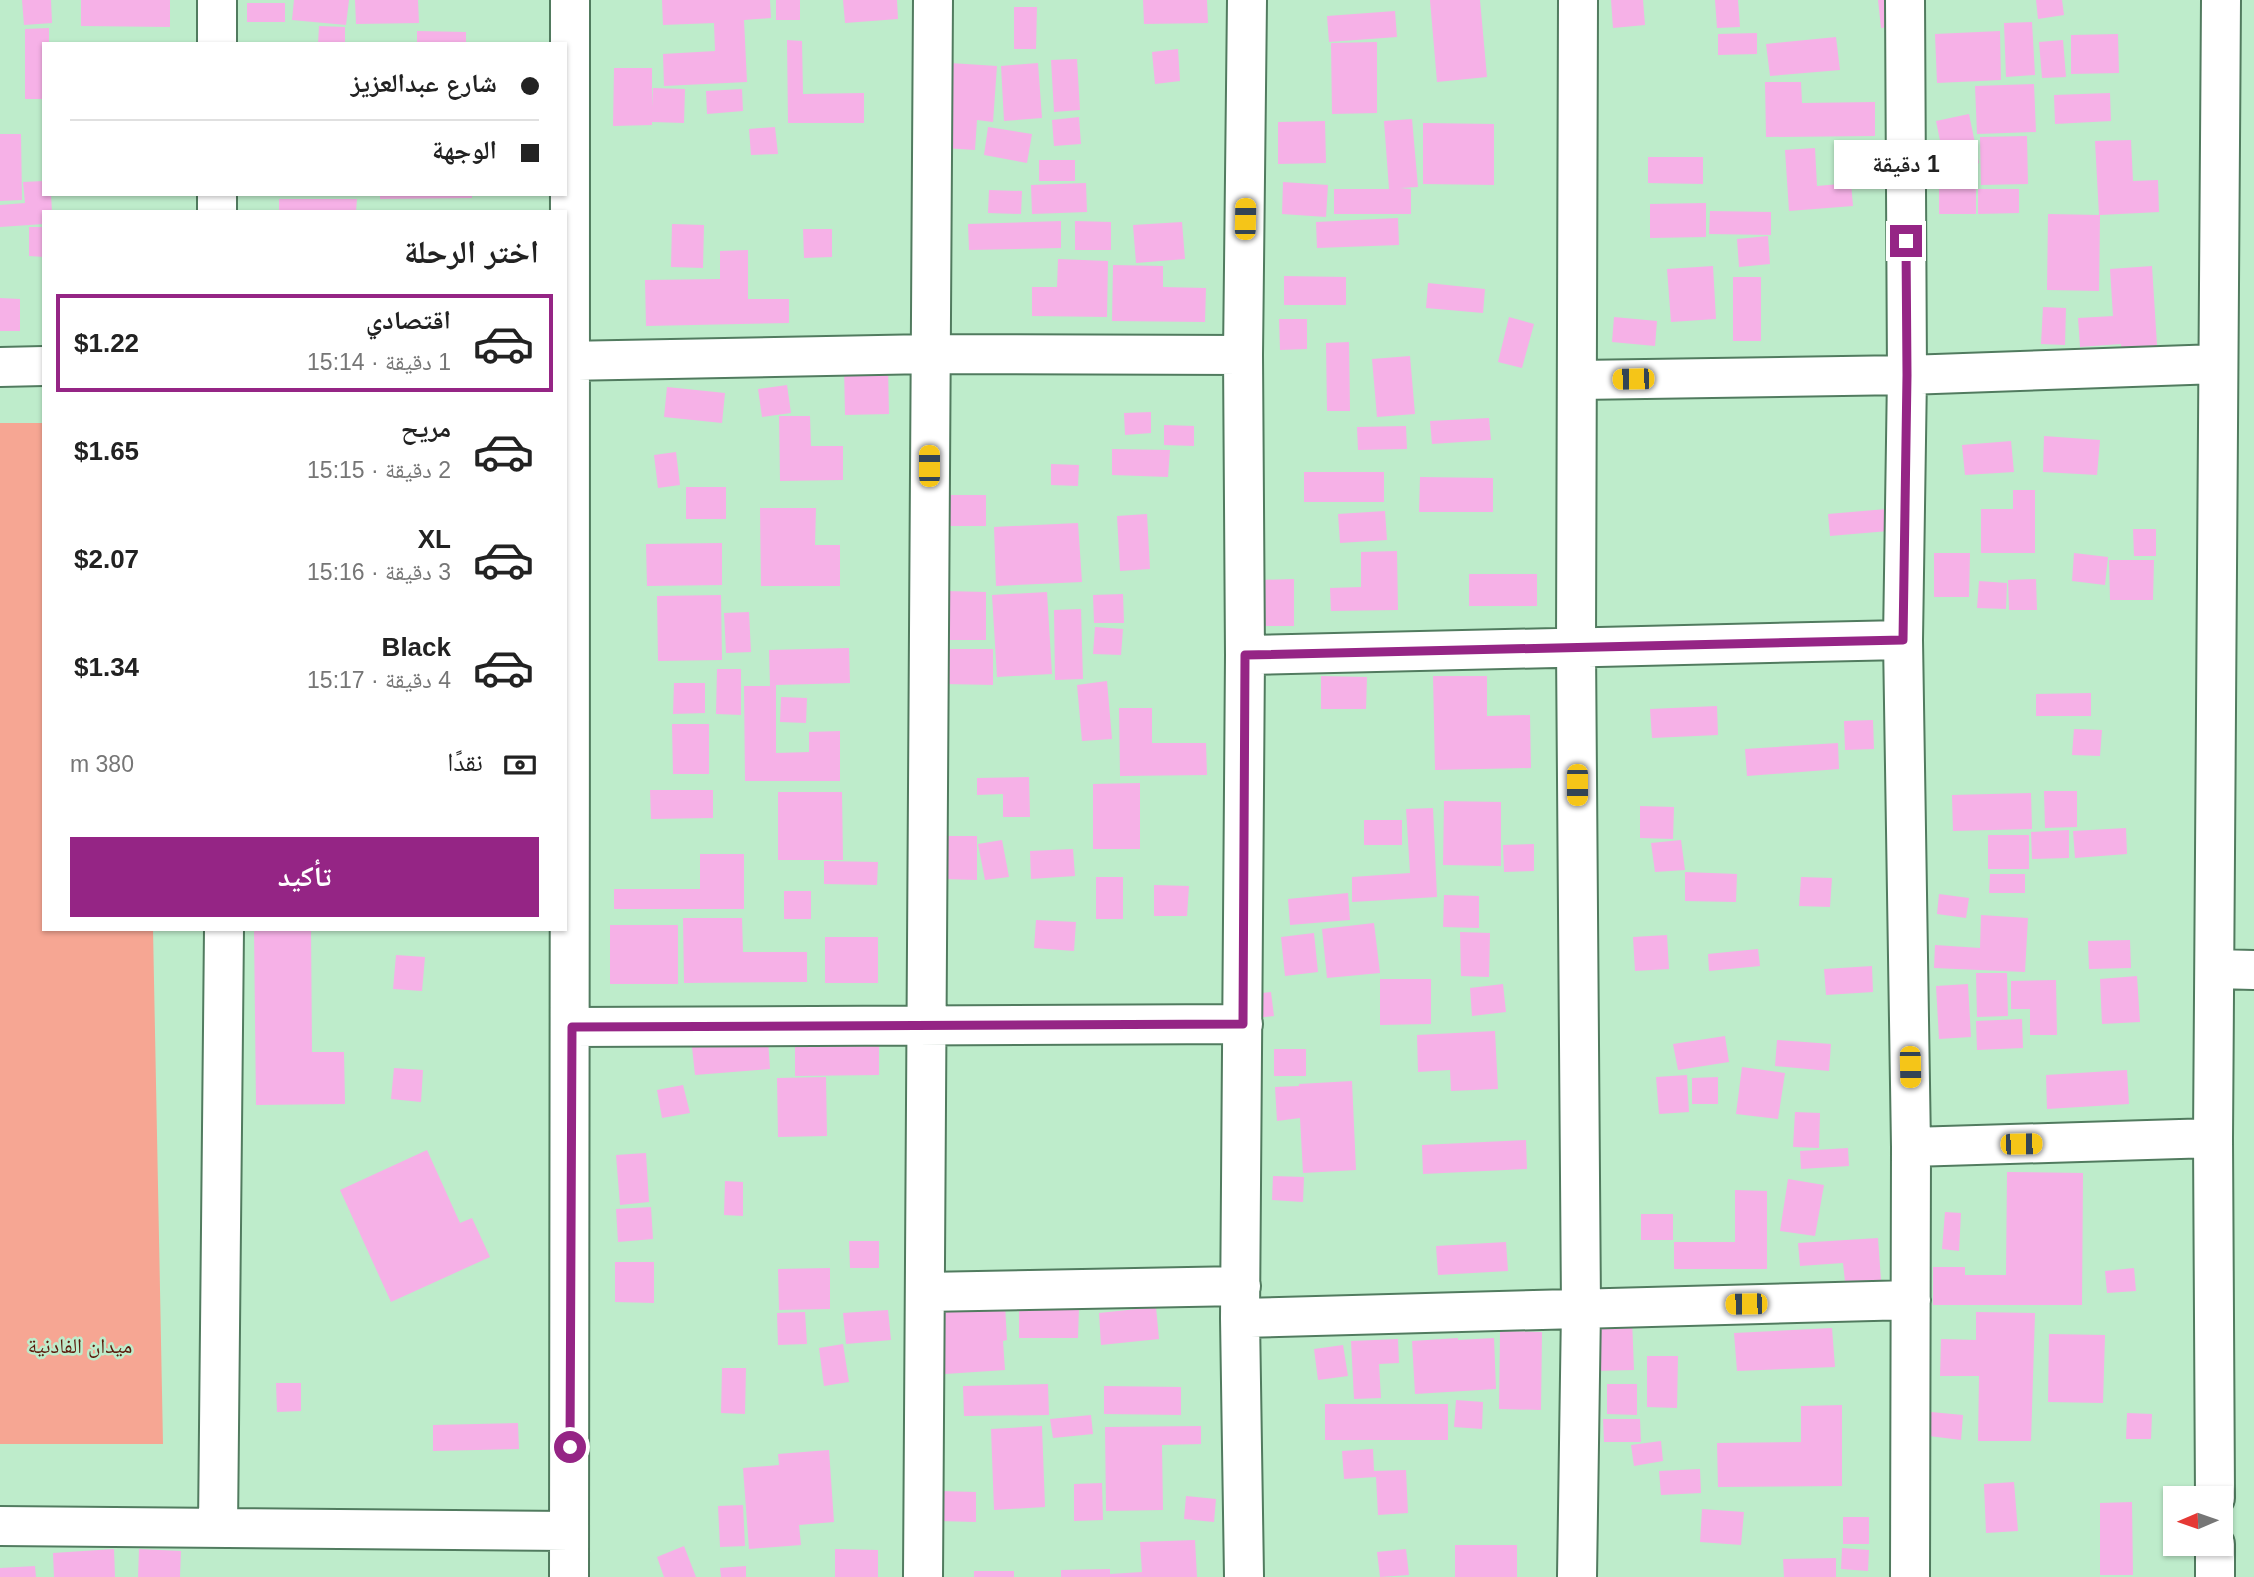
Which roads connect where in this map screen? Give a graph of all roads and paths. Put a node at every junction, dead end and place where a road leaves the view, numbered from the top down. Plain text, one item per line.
1 (217, 0) edge
2 (570, 0) edge
3 (933, 0) edge
4 (1247, 0) edge
5 (1578, 0) edge
6 (1905, 0) edge
7 (2221, 0) edge
8 (217, 42) edge
9 (2237, 168) edge
10 (567, 271) edge
11 (930, 354) junction
12 (1243, 355) junction
13 (567, 361) edge
14 (2218, 364) junction
15 (42, 366) edge
16 (0, 367) edge
17 (1907, 375) junction
18 (1578, 380) junction
19 (1903, 640) junction
20 (1576, 647) junction
21 (1245, 655) junction
22 (567, 749) edge
23 (224, 931) edge
24 (2215, 969) junction
25 (2254, 970) edge
26 (1243, 1024) junction
27 (928, 1026) junction
28 (572, 1027) junction
29 (2213, 1138) junction
30 (1911, 1147) junction
31 (925, 1292) junction
32 (1911, 1300) junction
33 (1240, 1302) junction
34 (1581, 1309) junction
35 (2214, 1486) edge
36 (0, 1526) edge
37 (218, 1528) junction
38 (569, 1531) junction
39 (2215, 1556) edge
40 (569, 1577) edge
41 (923, 1577) edge
42 (1244, 1577) edge
43 (1577, 1577) edge
44 (1910, 1577) edge
45 (2215, 1577) edge

1 - 8 street
2 - 10 street
3 - 11 street
4 - 12 street
5 - 18 street
6 - 17 street
7 - 9 street
9 - 14 street
11 - 12 street
11 - 13 street
11 - 27 street
12 - 21 street
14 - 17 street
14 - 24 street
15 - 16 street
17 - 18 street
17 - 19 street
18 - 20 street
19 - 20 street
19 - 30 street
20 - 21 street
20 - 34 street
21 - 26 street
22 - 28 street
23 - 37 street
24 - 25 street
24 - 29 street
26 - 27 street
26 - 33 street
27 - 28 street
27 - 31 street
28 - 38 street
29 - 30 street
29 - 35 street
30 - 32 street
31 - 33 street
31 - 41 street
32 - 34 street
32 - 44 street
33 - 34 street
33 - 42 street
34 - 43 street
36 - 37 street
37 - 38 street
38 - 40 street
39 - 45 street

